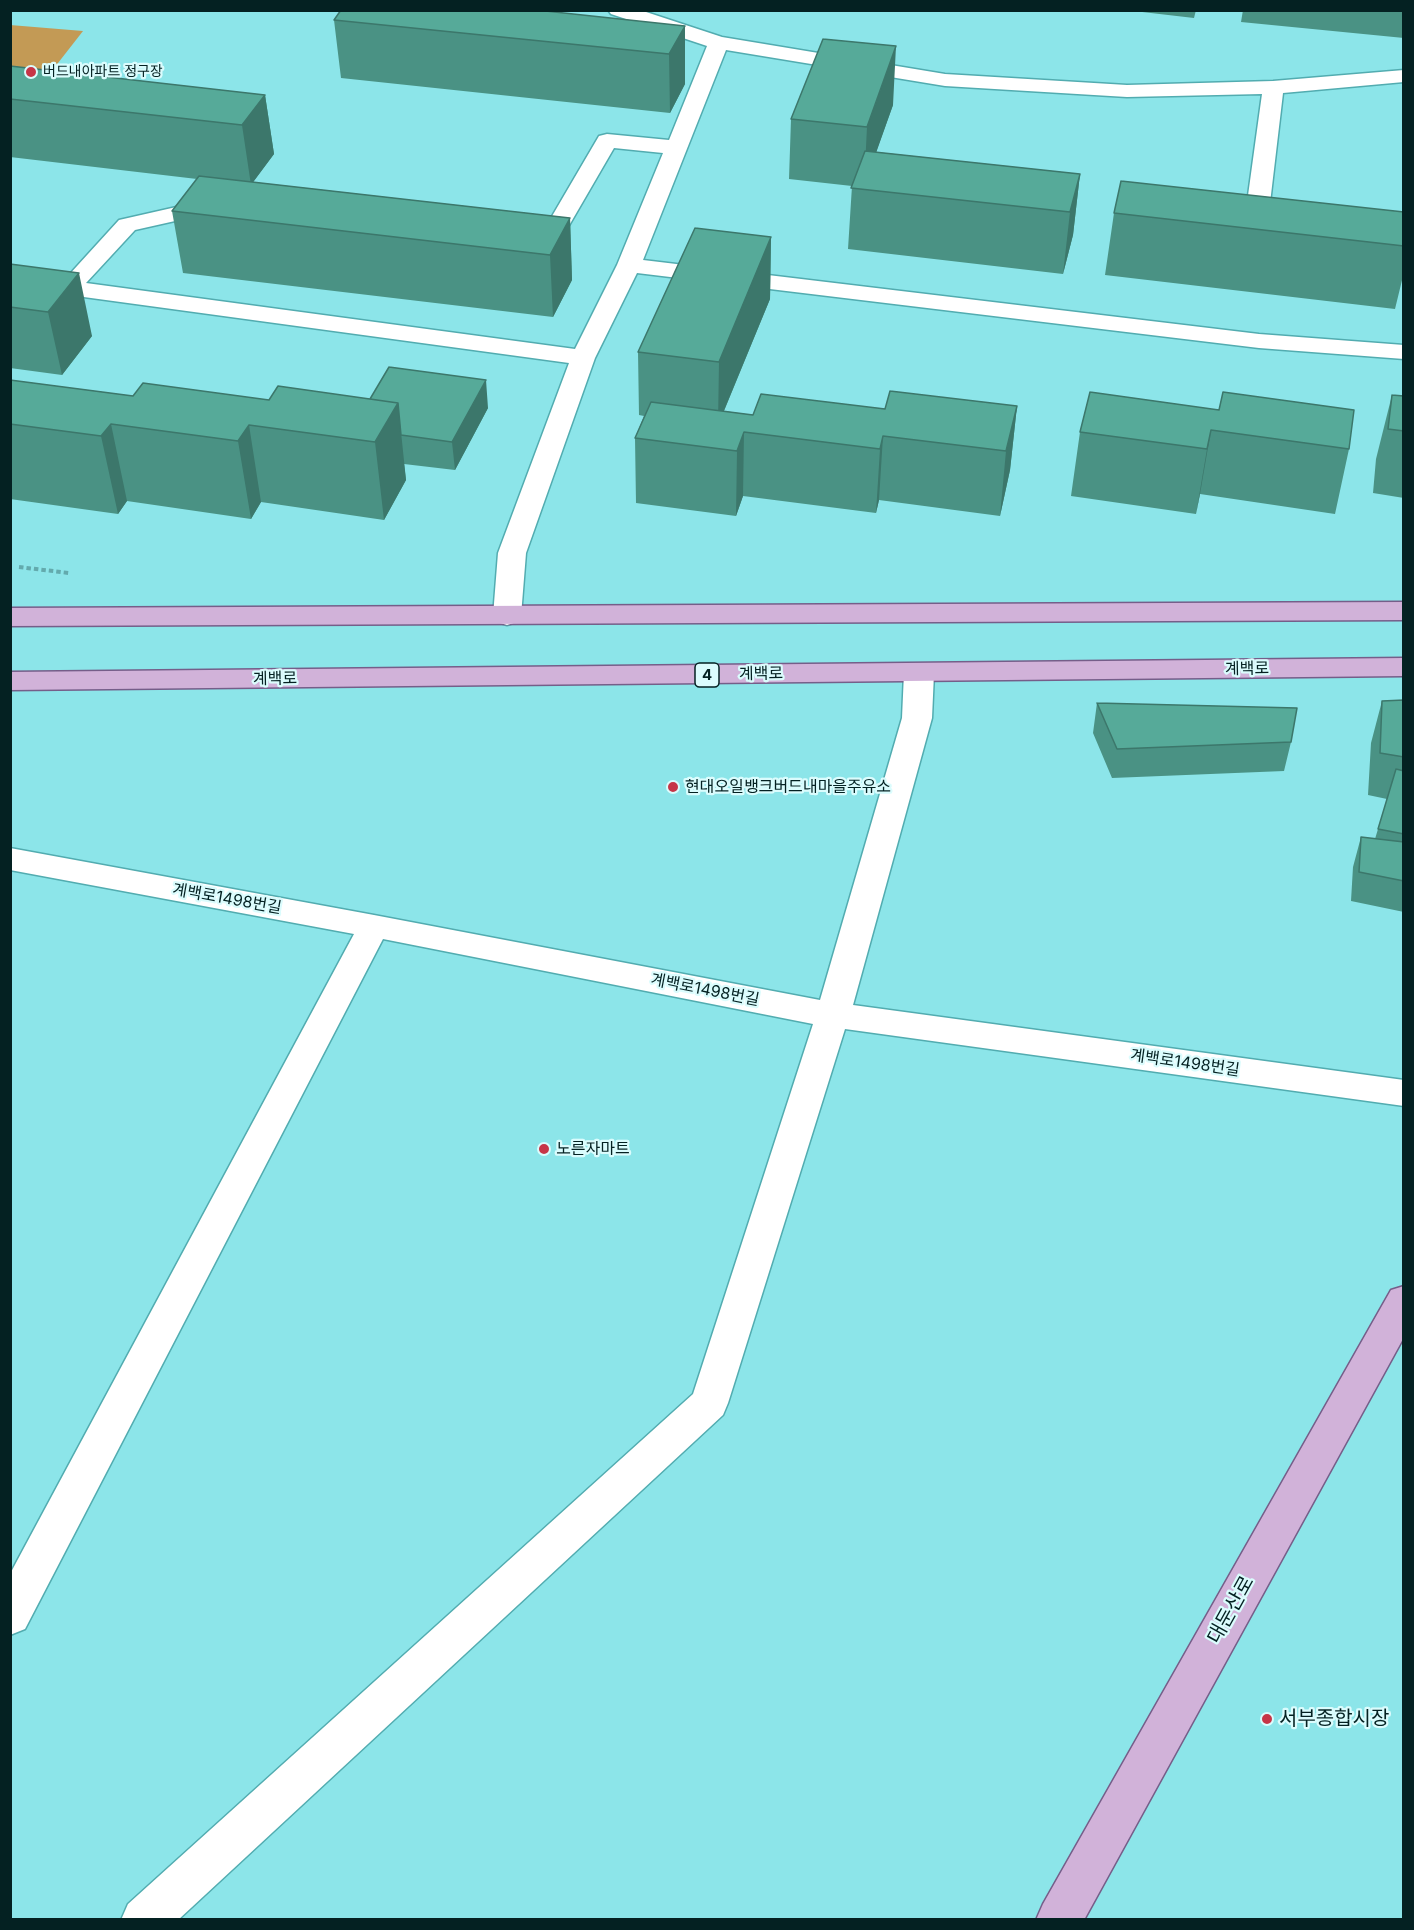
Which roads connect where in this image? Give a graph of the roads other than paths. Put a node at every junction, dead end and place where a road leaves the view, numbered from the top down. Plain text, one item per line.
1 (618, 10) edge
2 (719, 43) junction
3 (1404, 76) edge
4 (1273, 87) junction
5 (678, 148) junction
6 (240, 204) edge
7 (513, 238) edge
8 (1277, 242) edge
9 (629, 265) junction
10 (1404, 352) edge
11 (583, 358) junction
12 (1404, 611) edge
13 (507, 616) junction
14 (10, 617) edge
15 (1404, 668) edge
16 (919, 673) junction
17 (10, 681) edge
18 (10, 860) edge
19 (374, 926) junction
20 (833, 1015) junction
21 (1404, 1093) edge
22 (1404, 1300) edge
23 (10, 1616) edge
24 (144, 1920) edge
25 (1059, 1920) edge

1 - 2 street
2 - 4 street
2 - 5 street
3 - 4 street
4 - 8 street
5 - 7 street
5 - 9 street
6 - 11 street
9 - 10 street
9 - 11 street
11 - 13 street
12 - 13 main road
13 - 14 main road
15 - 16 main road, 계백로 / 4
16 - 17 main road, 계백로 / 4
16 - 20 street
18 - 19 street, 계백로1498번길
19 - 20 street, 계백로1498번길
19 - 23 street
20 - 21 street, 계백로1498번길
20 - 24 street
22 - 25 main road, 대둔산로

